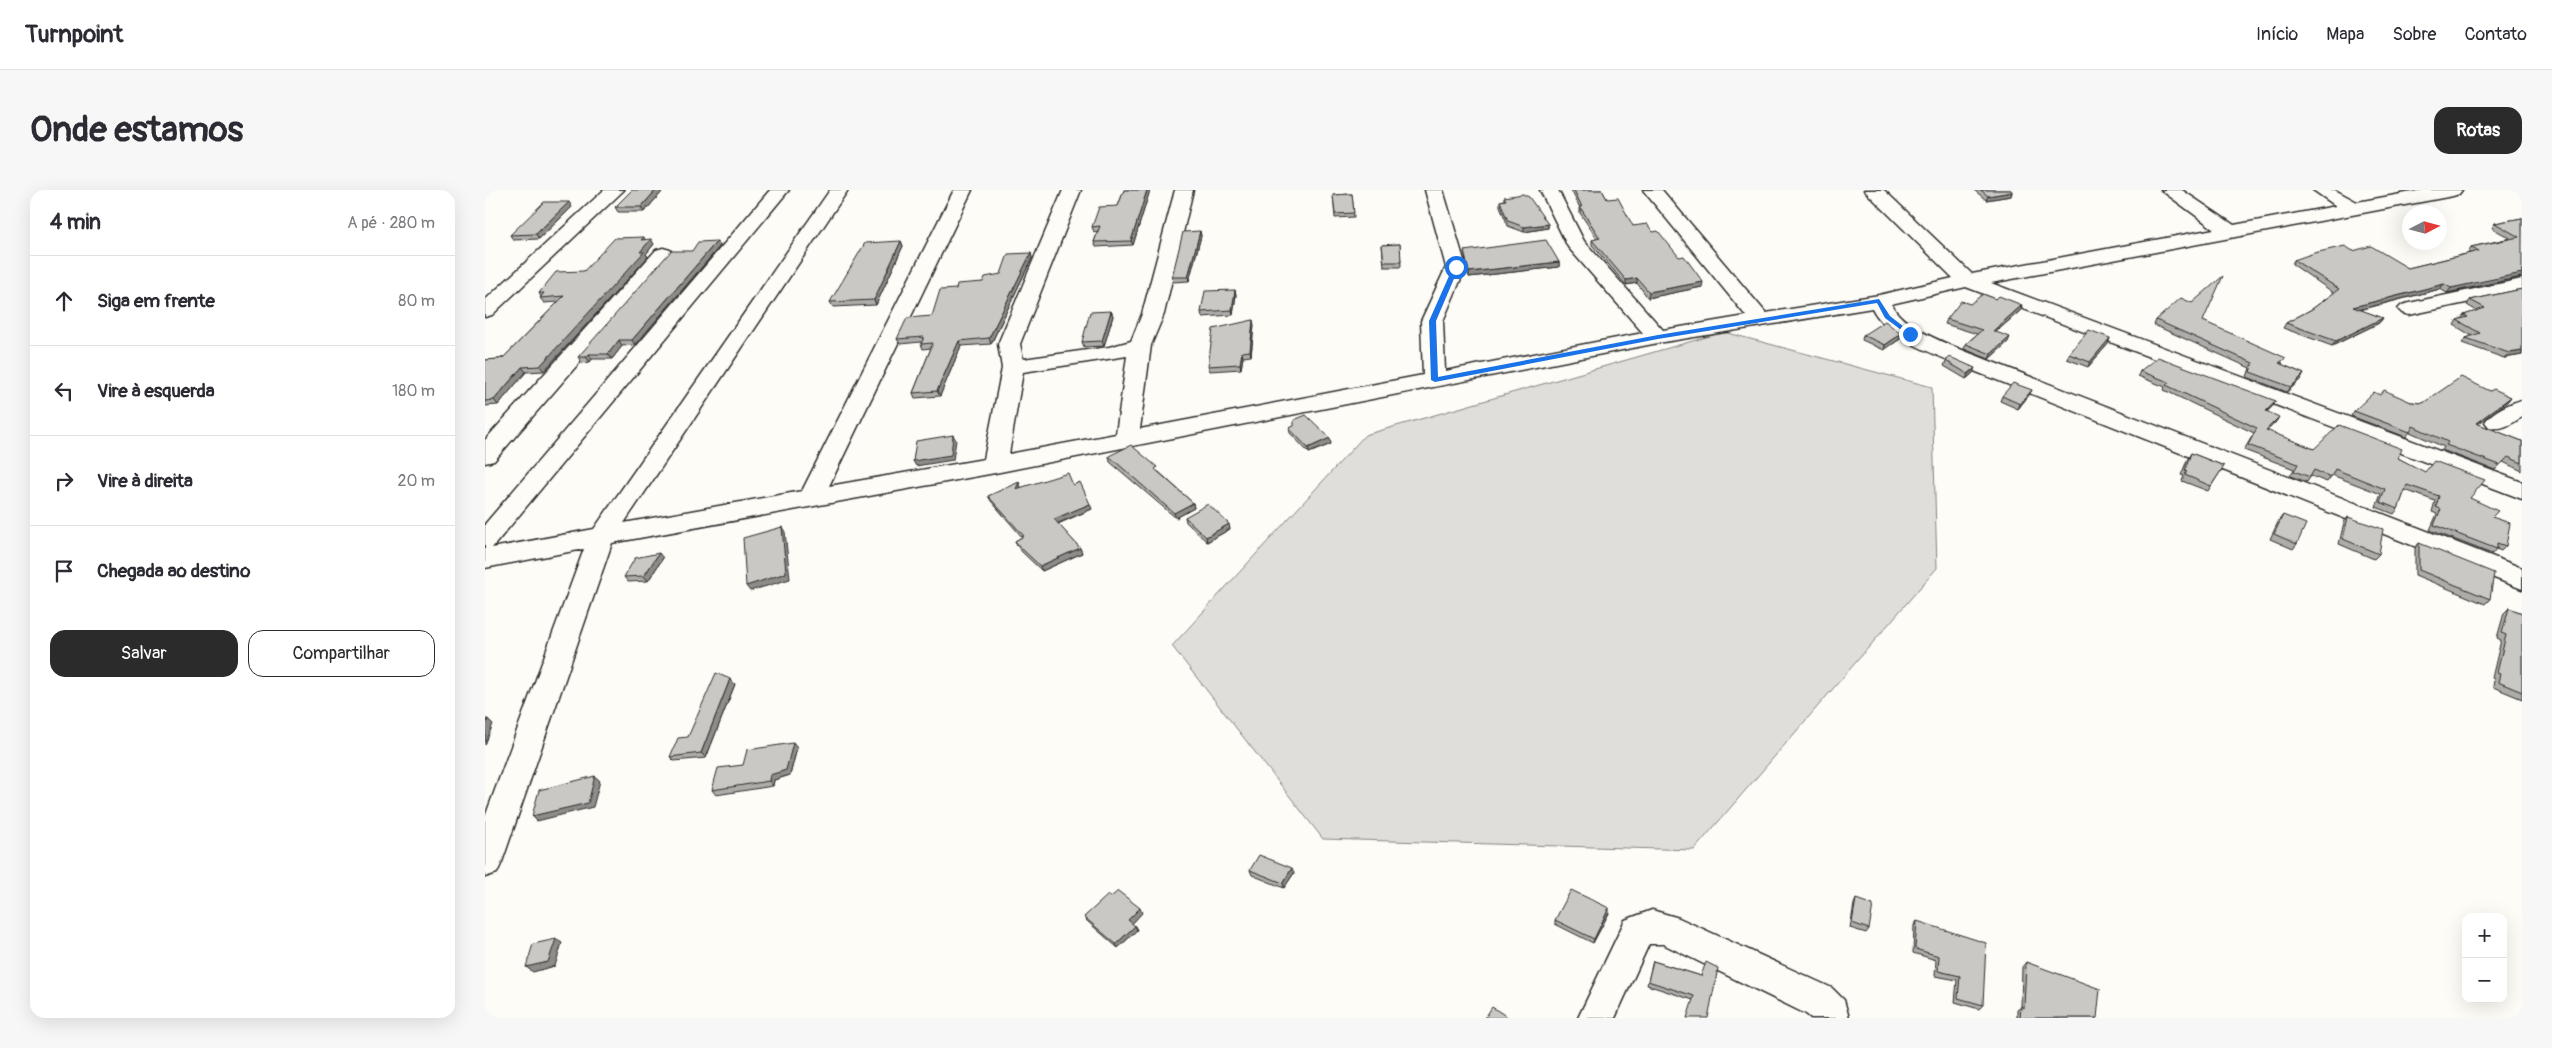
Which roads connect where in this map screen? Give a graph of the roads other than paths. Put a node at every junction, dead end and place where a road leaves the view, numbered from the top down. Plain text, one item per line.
1 (615, 190) edge
2 (780, 190) edge
3 (839, 190) edge
4 (963, 190) edge
5 (1072, 190) edge
6 (1184, 190) edge
7 (1434, 190) edge
8 (1549, 190) edge
9 (1652, 190) edge
10 (1873, 190) edge
11 (2170, 190) edge
12 (2322, 190) edge
13 (2453, 190) edge
14 (2417, 193) edge
15 (2356, 210) junction
16 (2231, 232) junction
17 (663, 254) dead end
18 (1968, 281) junction
19 (2522, 285) edge
20 (1879, 301) junction
21 (2409, 309) dead end
22 (485, 311) edge
23 (1760, 319) junction
24 (1658, 337) junction
25 (1140, 345) junction
26 (1013, 368) junction
27 (1435, 380) junction
28 (2522, 407) edge
29 (2497, 422) dead end
30 (1127, 440) junction
31 (485, 455) edge
32 (995, 465) junction
33 (2522, 491) edge
34 (811, 498) junction
35 (602, 536) junction
36 (485, 541) edge
37 (485, 559) edge
38 (2522, 579) edge
39 (485, 862) edge
40 (1596, 1018) edge
41 (1831, 1018) edge

1 - 22 street
2 - 36 street
3 - 35 street
4 - 34 street
5 - 26 street
6 - 25 street
7 - 27 street
8 - 24 street
9 - 23 street
10 - 18 street
11 - 16 street
12 - 15 street
13 - 14 street
14 - 15 street
15 - 16 street
16 - 18 street
17 - 31 street
18 - 20 street
18 - 33 street
19 - 21 street
20 - 23 street
20 - 38 street
23 - 24 street
24 - 27 street
25 - 26 street
25 - 30 street
26 - 32 street
27 - 30 street
28 - 29 street
30 - 32 street
32 - 34 street
34 - 35 street
35 - 37 street
35 - 39 street
40 - 41 street

